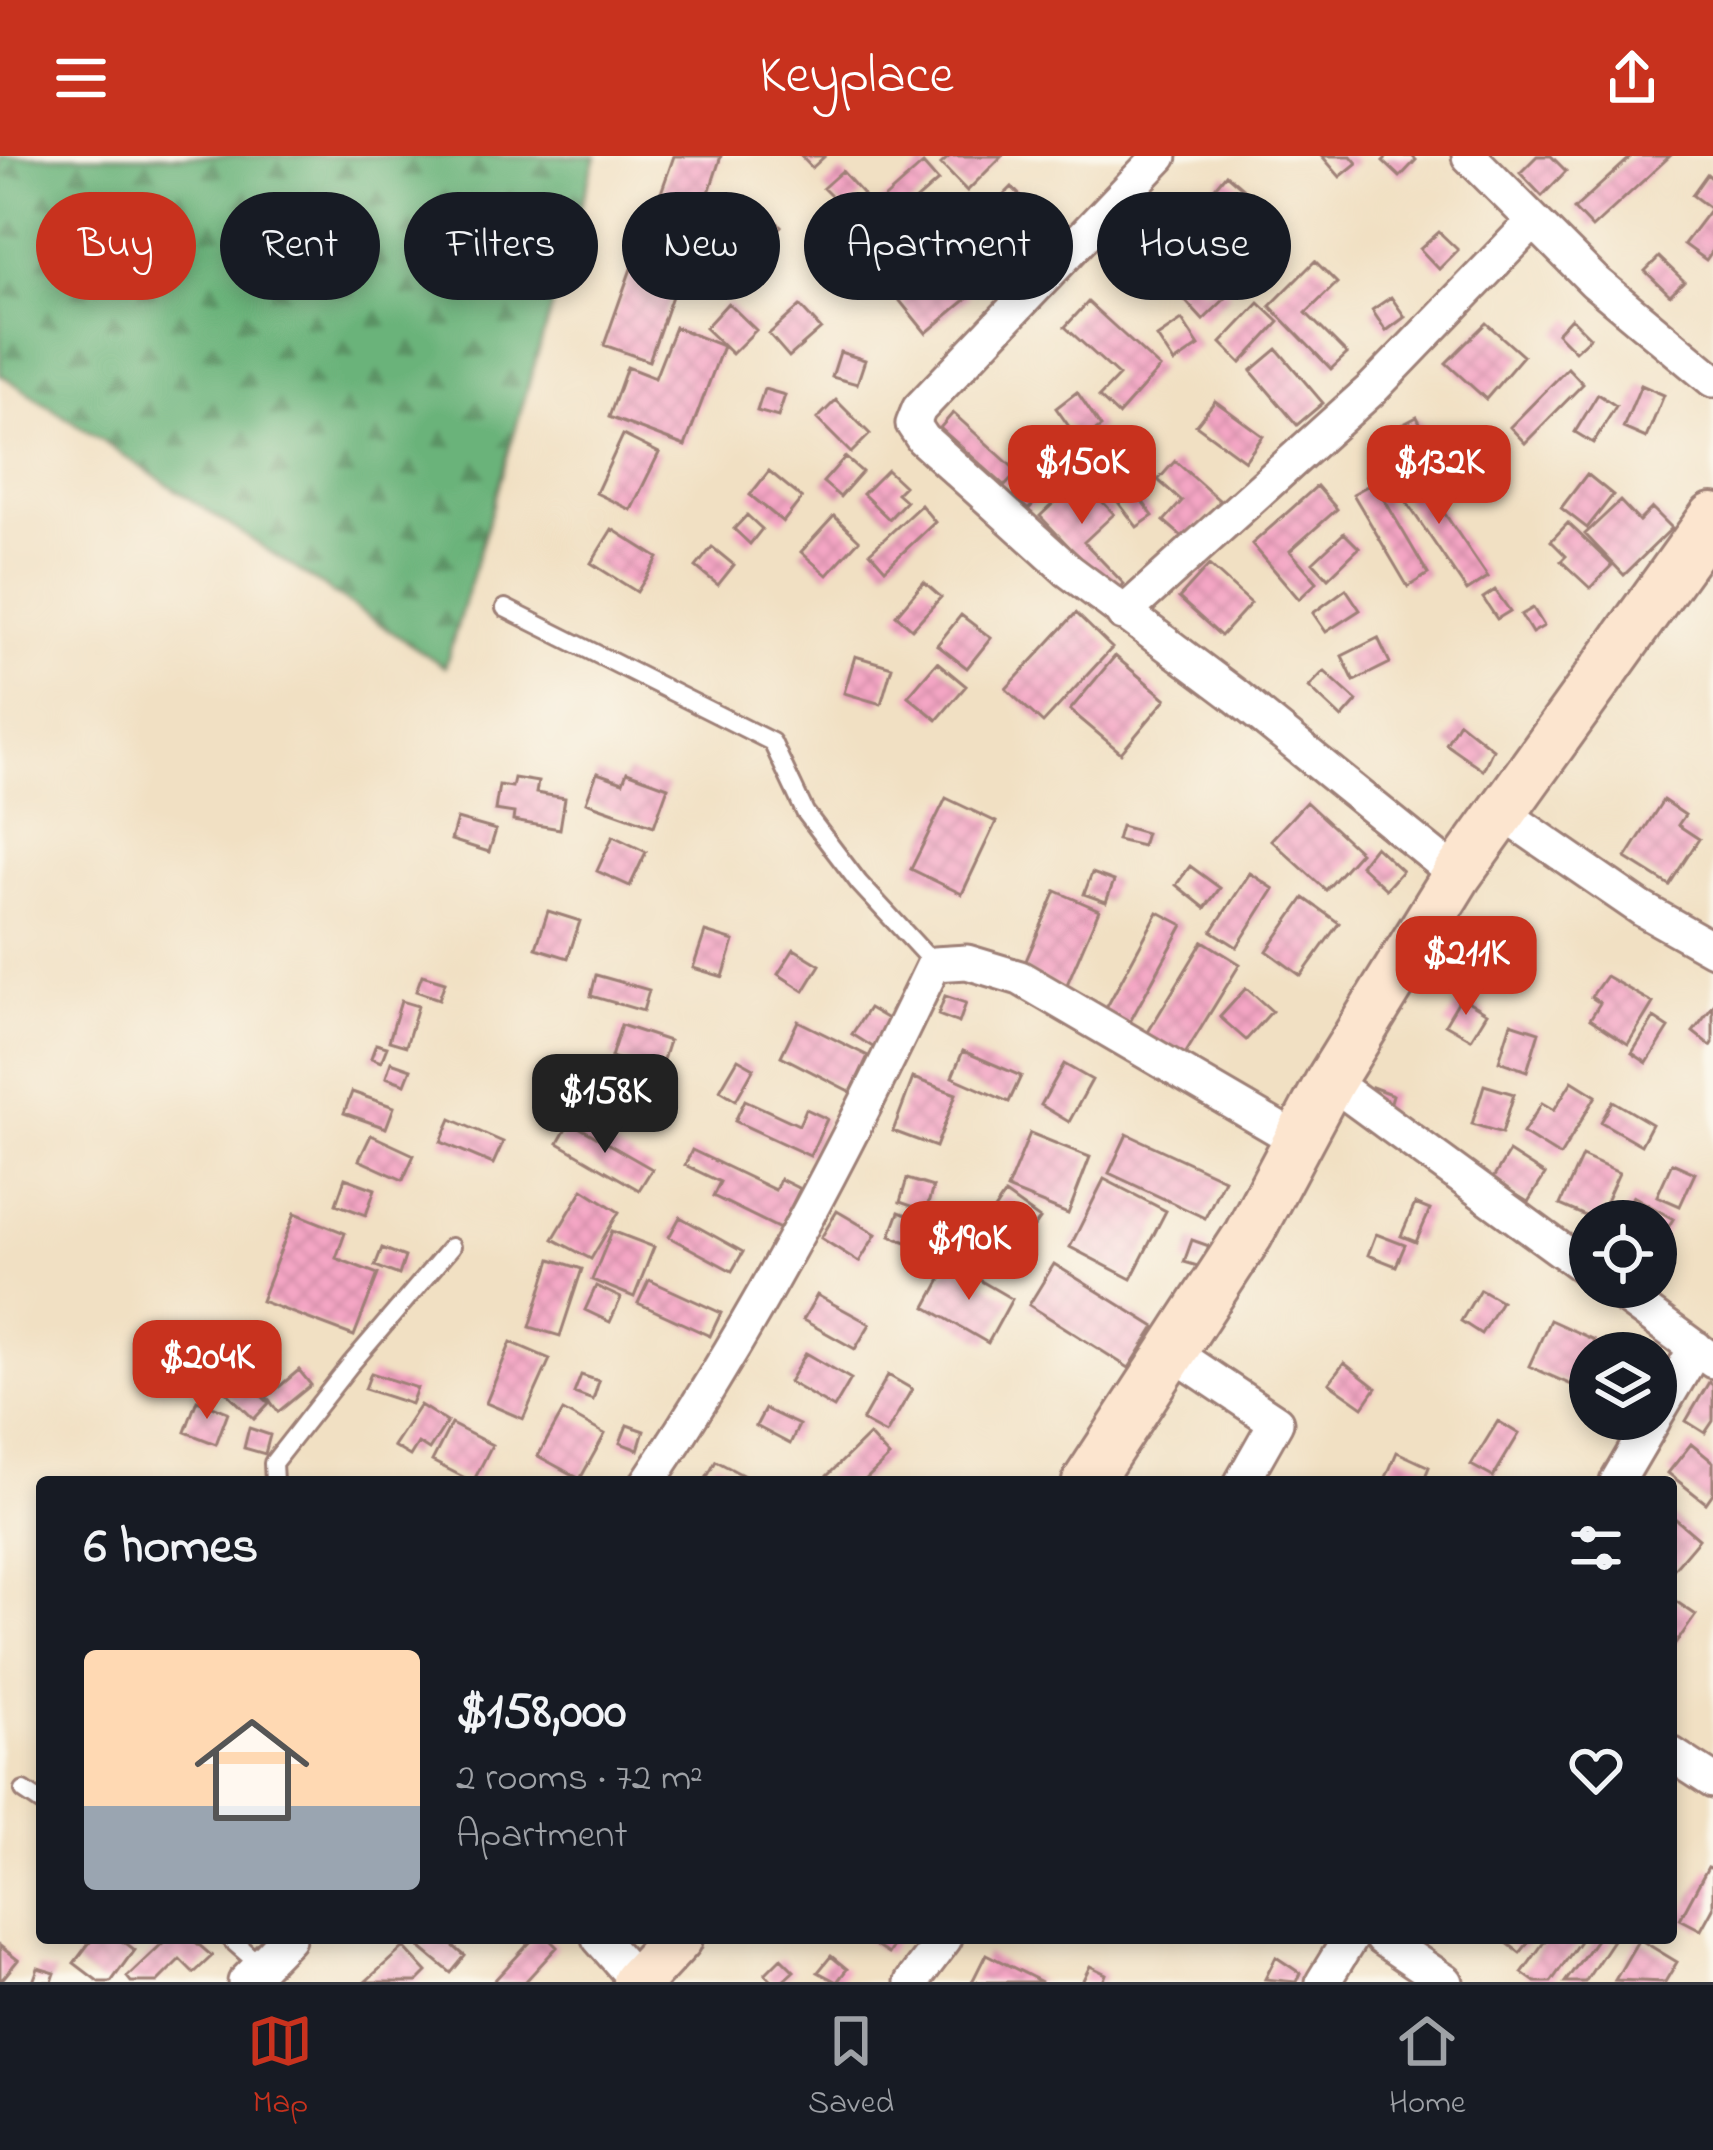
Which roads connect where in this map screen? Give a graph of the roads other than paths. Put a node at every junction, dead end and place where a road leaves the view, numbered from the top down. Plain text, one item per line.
1 (1160, 156) edge
2 (1469, 156) edge
3 (1533, 222) junction
4 (1713, 380) edge
5 (1708, 537) edge
6 (506, 608) dead end
7 (1124, 614) junction
8 (1501, 812) junction
9 (1457, 875) junction
10 (1713, 949) edge
11 (934, 964) junction
12 (1330, 1081) junction
13 (1299, 1141) junction
14 (451, 1247) dead end
15 (1569, 1256) edge
16 (1641, 1308) edge
17 (1173, 1353) junction
18 (1704, 1354) edge
19 (1677, 1389) edge
20 (1642, 1440) edge
21 (274, 1476) edge
22 (652, 1476) edge
23 (1091, 1476) edge
24 (1245, 1476) edge
25 (1621, 1476) edge
26 (1677, 1758) edge
27 (1713, 1781) edge
28 (24, 1791) dead end
29 (36, 1799) edge
30 (234, 1944) edge
31 (284, 1944) edge
32 (604, 1944) edge
33 (673, 1944) edge
34 (940, 1944) edge
35 (1346, 1944) edge
36 (1390, 1944) edge
37 (261, 1976) edge
38 (638, 1982) edge
39 (912, 1982) edge
40 (1323, 1982) edge
41 (1446, 1982) edge

1 - 7 street
2 - 3 street
3 - 4 street
3 - 7 street
5 - 8 street
6 - 11 lane
7 - 9 street
8 - 9 street
8 - 10 street
9 - 12 street
11 - 13 street
11 - 22 street
12 - 13 street
12 - 15 street
13 - 17 street
14 - 21 lane
16 - 18 street
17 - 23 street
17 - 24 street
18 - 19 street
20 - 25 street
26 - 27 street
28 - 29 lane
30 - 37 lane
31 - 37 street
32 - 38 street
33 - 38 street
34 - 39 street
35 - 40 street
36 - 41 street

